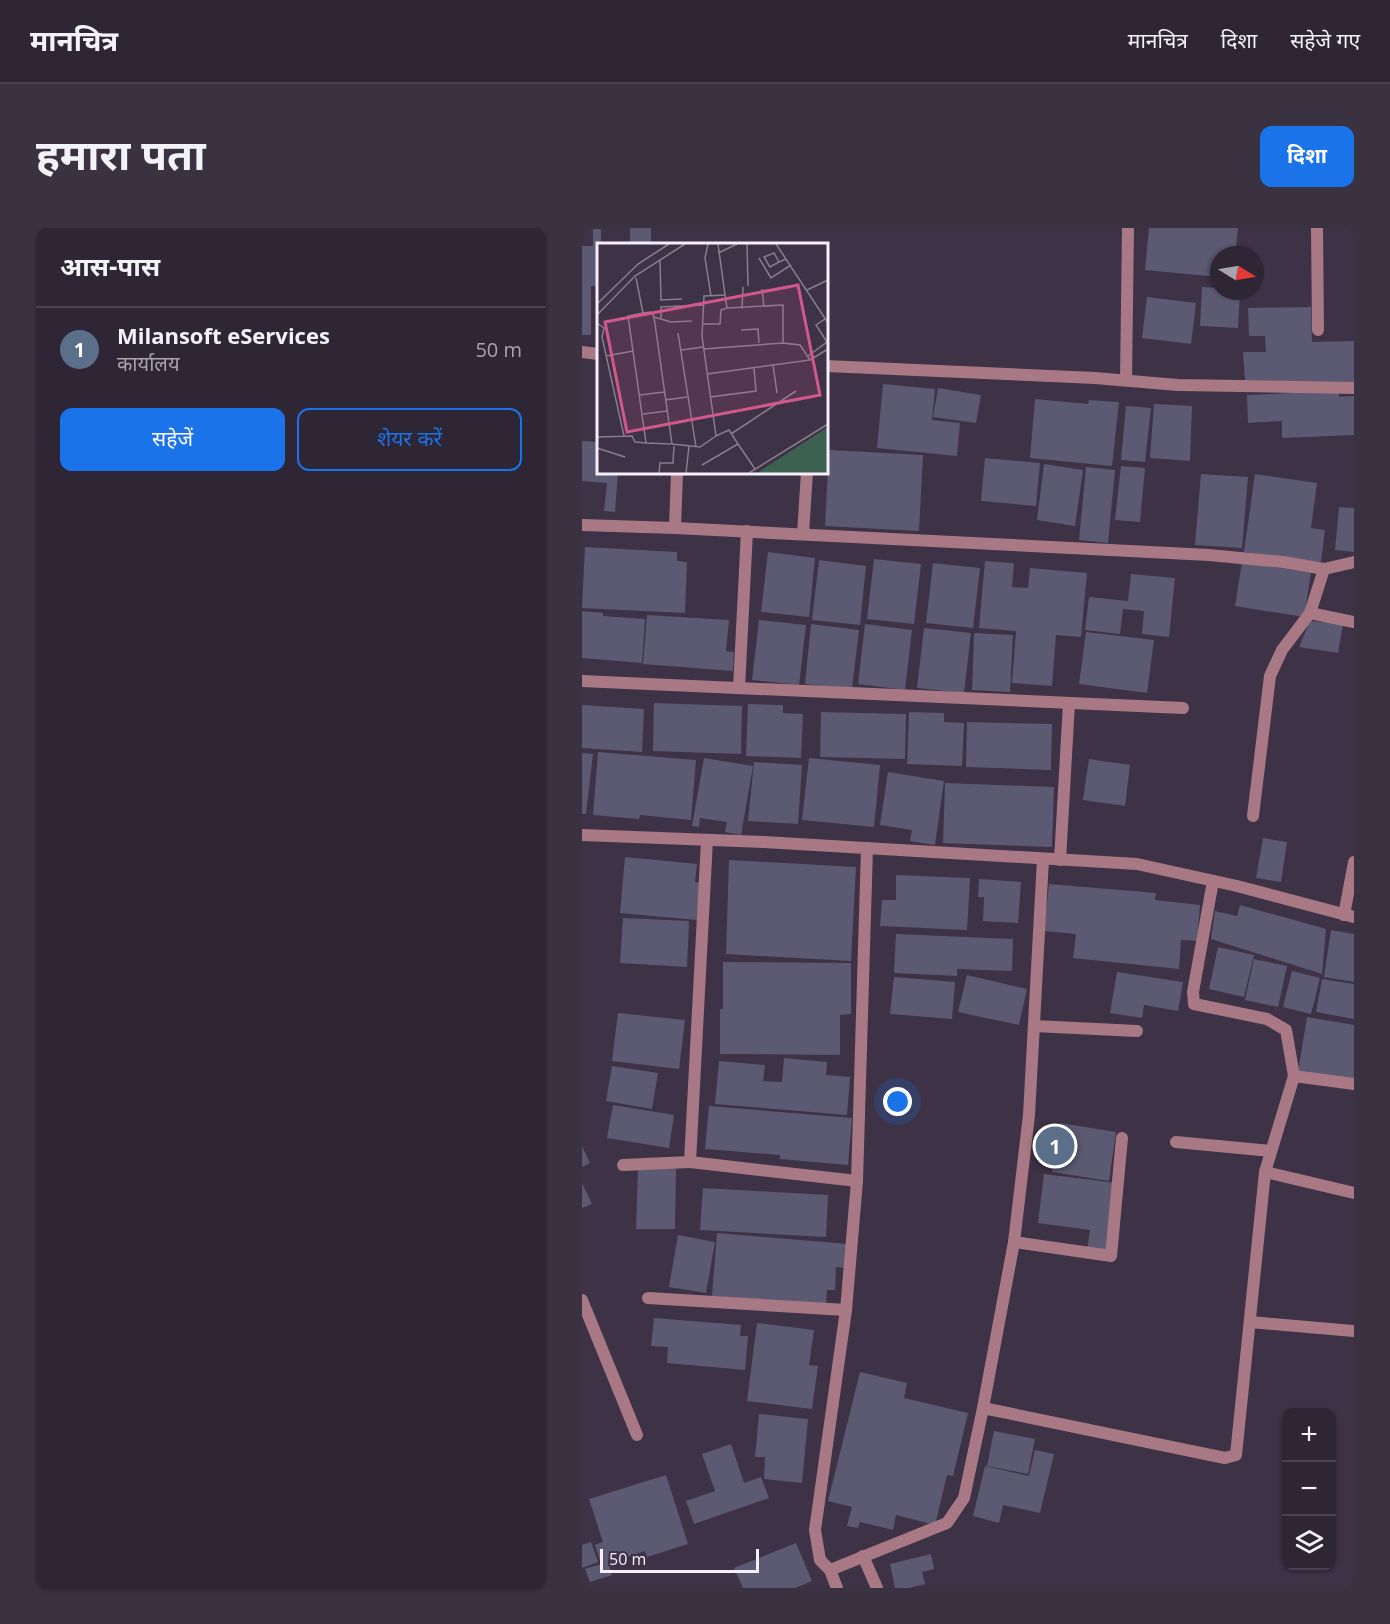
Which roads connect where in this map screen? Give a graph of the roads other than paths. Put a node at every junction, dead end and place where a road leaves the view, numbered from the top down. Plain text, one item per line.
1 (1128, 228) edge
2 (1317, 228) edge
3 (1318, 330) dead end
4 (582, 352) edge
5 (597, 354) edge
6 (828, 366) edge
7 (1126, 380) junction
8 (1354, 388) edge
9 (677, 474) edge
10 (807, 474) edge
11 (582, 525) edge
12 (675, 528) junction
13 (747, 531) junction
14 (803, 534) junction
15 (1354, 562) edge
16 (1324, 569) junction
17 (1310, 613) junction
18 (1354, 622) edge
19 (582, 681) edge
20 (739, 688) junction
21 (1069, 703) junction
22 (1183, 708) dead end
23 (1253, 816) dead end
24 (582, 835) edge
25 (707, 840) junction
26 (867, 848) junction
27 (1043, 859) junction
28 (1060, 860) junction
29 (1354, 862) edge
30 (1213, 881) junction
31 (1349, 916) edge
32 (1034, 1026) junction
33 (1137, 1031) dead end
34 (1294, 1076) junction
35 (1354, 1084) edge
36 (1122, 1138) dead end
37 (1176, 1142) dead end
38 (1271, 1151) junction
39 (690, 1162) junction
40 (624, 1165) dead end
41 (1264, 1172) junction
42 (857, 1181) junction
43 (1354, 1193) edge
44 (1014, 1242) junction
45 (648, 1298) dead end
46 (582, 1300) edge
47 (846, 1310) junction
48 (1250, 1322) junction
49 (1354, 1331) edge
50 (983, 1408) junction
51 (637, 1435) dead end
52 (863, 1557) junction
53 (830, 1570) junction
54 (837, 1588) edge
55 (877, 1588) edge

1 - 7 street
2 - 3 street
4 - 5 street
6 - 7 street
7 - 8 street
9 - 12 street
10 - 14 street
11 - 12 street
12 - 13 street
13 - 14 street
13 - 20 street
14 - 16 street
15 - 16 street
16 - 17 street
17 - 18 street
17 - 23 street
19 - 20 street
20 - 21 street
21 - 22 street
21 - 28 street
24 - 25 street
25 - 26 street
25 - 39 street
26 - 27 street
26 - 42 street
27 - 28 street
27 - 32 street
28 - 30 street
29 - 31 street
30 - 31 street
30 - 34 street
32 - 33 street
32 - 44 street
34 - 35 street
34 - 38 street
36 - 44 street
37 - 38 street
38 - 41 street
39 - 40 street
39 - 42 street
41 - 43 street
41 - 48 street
42 - 47 street
44 - 50 street
45 - 47 street
46 - 51 street
47 - 53 street
48 - 49 street
48 - 50 street
50 - 52 street
52 - 53 street
52 - 55 street
53 - 54 street

